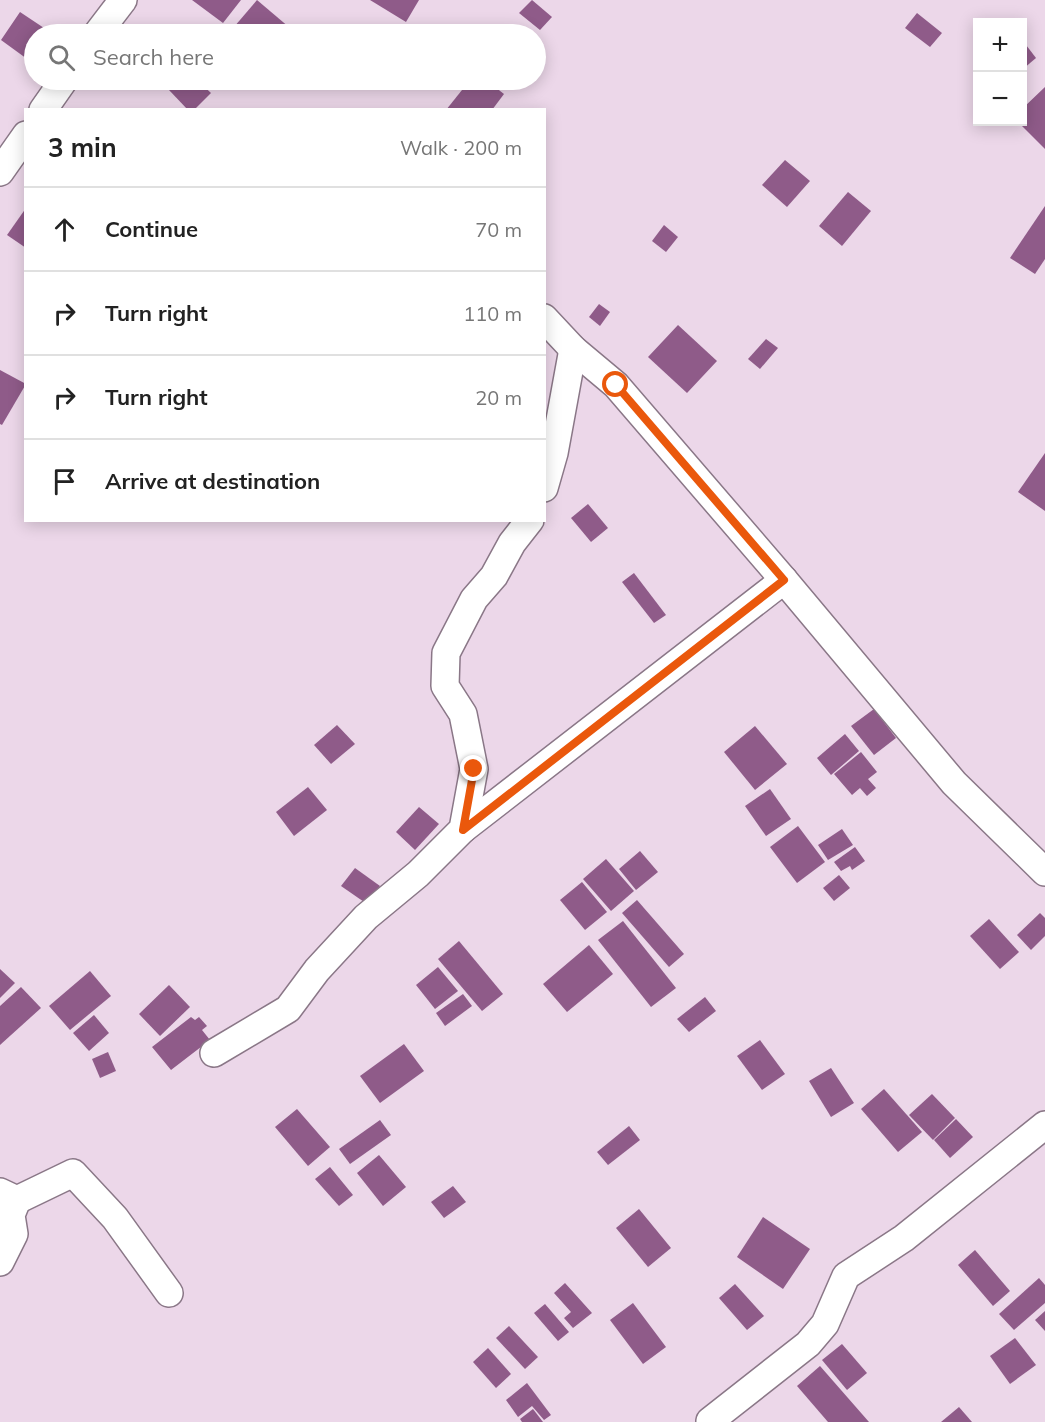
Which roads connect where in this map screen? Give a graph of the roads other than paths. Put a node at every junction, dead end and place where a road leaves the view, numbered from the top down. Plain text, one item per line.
1 (123, 0) edge
2 (105, 24) edge
3 (56, 90) edge
4 (44, 108) edge
5 (24, 138) edge
6 (0, 172) edge
7 (546, 320) edge
8 (573, 349) junction
9 (546, 481) edge
10 (528, 522) edge
11 (784, 580) junction
12 (463, 830) junction
13 (1045, 872) edge
14 (214, 1053) dead end
15 (1045, 1125) edge
16 (8, 1196) edge
17 (0, 1262) edge
18 (169, 1293) dead end
19 (710, 1421) edge

1 - 2 street
3 - 4 street
5 - 6 street
7 - 8 street
8 - 9 street
8 - 11 street
10 - 12 street
11 - 12 street
11 - 13 street
12 - 14 street
15 - 19 street
16 - 17 street
16 - 18 street

